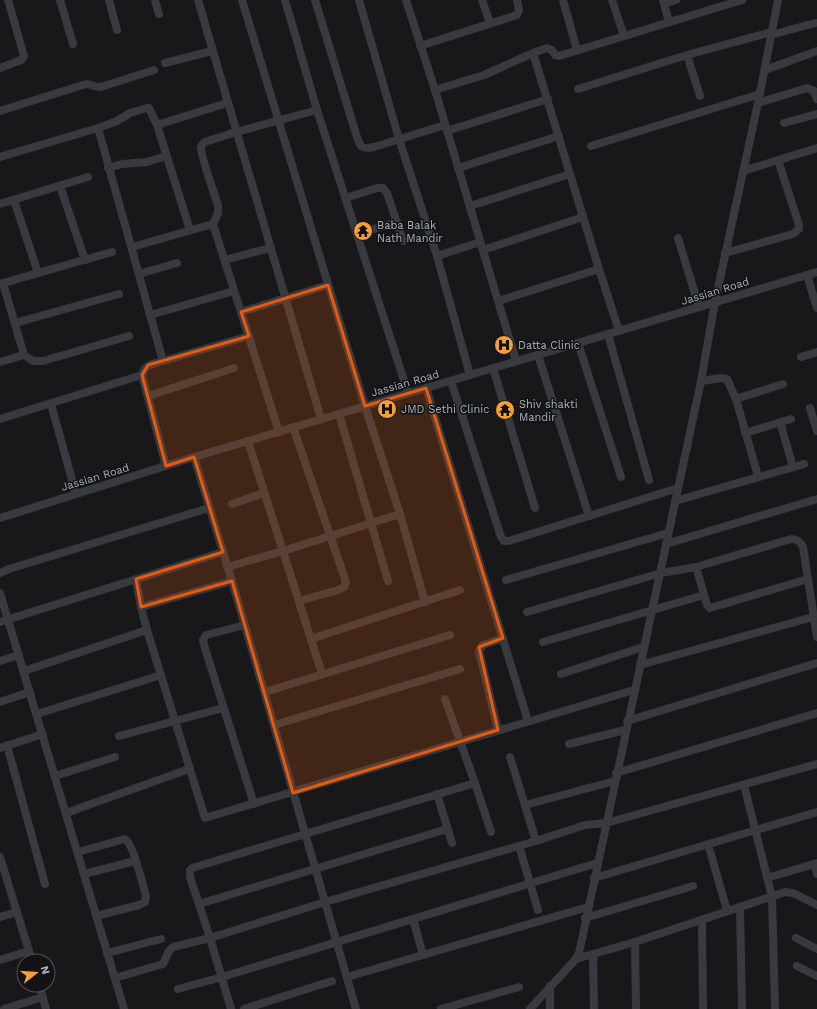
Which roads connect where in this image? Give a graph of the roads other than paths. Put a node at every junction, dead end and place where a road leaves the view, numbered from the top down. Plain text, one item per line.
1 (8, 0) edge
2 (60, 0) edge
3 (109, 0) edge
4 (155, 0) edge
5 (198, 0) edge
6 (242, 0) edge
7 (285, 0) edge
8 (315, 0) edge
9 (359, 0) edge
10 (406, 0) edge
11 (482, 0) edge
12 (517, 0) edge
13 (563, 0) edge
14 (612, 0) edge
15 (676, 0) edge
16 (742, 0) edge
17 (778, 0) edge
18 (663, 2) edge
19 (159, 14) dead end
20 (669, 22) junction
21 (490, 23) junction
22 (815, 23) dead end
23 (117, 30) dead end
24 (772, 33) junction
25 (624, 36) junction
26 (73, 44) dead end
27 (420, 46) junction
28 (577, 50) junction
29 (212, 51) junction
30 (817, 51) edge
31 (533, 53) junction
32 (687, 55) junction
33 (165, 63) dead end
34 (0, 68) edge
35 (154, 70) dead end
36 (765, 70) junction
37 (578, 89) dead end
38 (435, 90) junction
39 (760, 94) junction
40 (700, 96) dead end
41 (548, 99) junction
42 (817, 99) edge
43 (227, 103) junction
44 (758, 103) junction
45 (317, 110) junction
46 (0, 111) edge
47 (817, 114) edge
48 (278, 121) junction
49 (784, 123) dead end
50 (157, 125) junction
51 (98, 128) junction
52 (446, 128) junction
53 (236, 132) junction
54 (559, 136) junction
55 (400, 139) junction
56 (591, 146) dead end
57 (817, 148) edge
58 (166, 156) junction
59 (0, 157) edge
60 (778, 160) junction
61 (108, 168) junction
62 (458, 168) junction
63 (743, 171) junction
64 (570, 174) junction
65 (88, 177) dead end
66 (60, 186) junction
67 (346, 198) junction
68 (14, 200) junction
69 (0, 204) edge
70 (470, 206) junction
71 (583, 217) junction
72 (396, 222) junction
73 (213, 224) junction
74 (190, 230) junction
75 (357, 234) junction
76 (678, 238) dead end
77 (403, 240) dead end
78 (482, 246) junction
79 (132, 247) junction
80 (270, 248) junction
81 (112, 252) dead end
82 (725, 253) junction
83 (437, 256) junction
84 (85, 260) junction
85 (225, 260) junction
86 (177, 263) dead end
87 (599, 269) junction
88 (817, 272) edge
89 (38, 273) junction
90 (139, 274) junction
91 (807, 275) junction
92 (2, 284) edge
93 (328, 285) junction
94 (234, 291) junction
95 (119, 294) dead end
96 (286, 298) junction
97 (498, 301) junction
98 (715, 302) junction
99 (699, 307) junction
100 (817, 308) edge
101 (241, 312) junction
102 (150, 315) junction
103 (14, 323) junction
104 (619, 331) junction
105 (608, 334) junction
106 (129, 336) dead end
107 (249, 336) junction
108 (578, 343) junction
109 (817, 352) edge
110 (24, 355) junction
111 (538, 355) junction
112 (801, 357) dead end
113 (163, 361) junction
114 (516, 361) junction
115 (0, 362) edge
116 (234, 368) dead end
117 (492, 368) junction
118 (142, 375) junction
119 (470, 375) junction
120 (450, 381) junction
121 (701, 381) junction
122 (783, 384) dead end
123 (426, 388) junction
124 (408, 393) junction
125 (148, 396) junction
126 (736, 399) junction
127 (51, 404) junction
128 (365, 406) junction
129 (810, 408) dead end
130 (339, 414) junction
131 (0, 419) edge
132 (321, 419) junction
133 (791, 419) dead end
134 (780, 422) junction
135 (293, 427) junction
136 (817, 431) edge
137 (279, 432) junction
138 (745, 433) junction
139 (248, 441) junction
140 (194, 457) junction
141 (804, 464) dead end
142 (166, 466) junction
143 (793, 467) junction
144 (758, 476) junction
145 (621, 477) dead end
146 (649, 480) dead end
147 (678, 488) junction
148 (76, 494) junction
149 (264, 494) junction
150 (817, 499) edge
151 (675, 501) junction
152 (232, 504) dead end
153 (209, 508) junction
154 (535, 508) dead end
155 (400, 514) junction
156 (589, 516) junction
157 (0, 518) edge
158 (371, 524) junction
159 (668, 533) junction
160 (331, 536) junction
161 (666, 544) junction
162 (283, 551) junction
163 (223, 552) junction
164 (227, 567) junction
165 (696, 567) junction
166 (0, 573) edge
167 (661, 573) junction
168 (136, 579) junction
169 (808, 579) junction
170 (506, 580) dead end
171 (232, 581) junction
172 (388, 581) dead end
173 (460, 590) dead end
174 (0, 593) edge
175 (704, 595) junction
176 (299, 601) junction
177 (425, 602) junction
178 (141, 607) junction
179 (652, 610) junction
180 (527, 612) dead end
181 (813, 617) junction
182 (9, 619) junction
183 (0, 622) edge
184 (245, 625) junction
185 (147, 630) junction
186 (450, 635) dead end
187 (817, 637) edge
188 (503, 638) junction
189 (311, 639) junction
190 (543, 642) dead end
191 (644, 647) junction
192 (18, 655) junction
193 (0, 661) edge
194 (817, 663) edge
195 (640, 666) junction
196 (460, 670) dead end
197 (24, 671) junction
198 (161, 674) junction
199 (322, 674) junction
200 (561, 674) dead end
201 (634, 690) junction
202 (30, 692) junction
203 (265, 692) junction
204 (445, 699) dead end
205 (0, 702) edge
206 (223, 708) junction
207 (817, 713) edge
208 (37, 714) junction
209 (528, 721) junction
210 (176, 722) junction
211 (274, 726) junction
212 (626, 726) junction
213 (498, 730) junction
214 (43, 734) junction
215 (119, 736) dead end
216 (460, 742) junction
217 (569, 744) dead end
218 (3, 746) edge
219 (115, 757) dead end
220 (510, 757) dead end
221 (817, 764) edge
222 (189, 769) junction
223 (55, 776) junction
224 (616, 777) junction
225 (475, 783) junction
226 (744, 785) junction
227 (293, 793) junction
228 (437, 794) junction
229 (254, 804) junction
230 (525, 805) junction
231 (817, 812) edge
232 (66, 813) junction
233 (606, 823) junction
234 (448, 829) junction
235 (755, 830) junction
236 (491, 832) dead end
237 (305, 834) junction
238 (536, 841) junction
239 (452, 843) dead end
240 (708, 844) junction
241 (518, 846) junction
242 (78, 852) junction
243 (0, 857) edge
244 (136, 861) junction
245 (597, 863) junction
246 (816, 863) edge
247 (316, 870) junction
248 (84, 874) junction
249 (817, 874) edge
250 (594, 878) junction
251 (767, 878) junction
252 (3, 881) edge
253 (530, 883) junction
254 (45, 884) dead end
255 (693, 886) dead end
256 (772, 896) junction
257 (325, 902) junction
258 (199, 904) junction
259 (817, 905) edge
260 (588, 907) junction
261 (726, 907) dead end
262 (740, 907) junction
263 (538, 910) dead end
264 (17, 912) junction
265 (96, 916) junction
266 (0, 917) edge
267 (585, 918) junction
268 (413, 919) junction
269 (702, 920) junction
270 (210, 938) junction
271 (796, 938) dead end
272 (161, 939) dead end
273 (336, 942) junction
274 (635, 942) junction
275 (817, 948) edge
276 (29, 951) joint
277 (107, 953) junction
278 (593, 954) junction
279 (423, 955) junction
280 (576, 959) junction
281 (0, 960) edge
282 (796, 966) dead end
283 (817, 976) edge
284 (222, 977) junction
285 (347, 977) junction
286 (115, 978) junction
287 (332, 981) dead end
288 (519, 986) dead end
289 (550, 986) junction
290 (178, 989) dead end
291 (42, 993) edge
292 (43, 997) junction
293 (4, 1009) edge
294 (46, 1009) edge
295 (124, 1009) edge
296 (231, 1009) edge
297 (244, 1009) edge
298 (356, 1009) edge
299 (441, 1009) edge
300 (530, 1009) edge
301 (550, 1009) edge
302 (594, 1009) edge
303 (636, 1009) edge
304 (703, 1009) edge
305 (742, 1009) edge
306 (776, 1009) edge

1 - 34 street
2 - 26 street
3 - 23 street
4 - 19 street
5 - 29 street
6 - 48 street
7 - 45 street
8 - 55 street
9 - 55 street
10 - 27 street
11 - 21 street
12 - 21 street
13 - 28 street
14 - 25 street
15 - 18 street
16 - 20 street
17 - 24 street
18 - 20 street
20 - 25 street
21 - 27 street
22 - 24 street
24 - 32 street
24 - 36 street
25 - 28 street
27 - 38 street
28 - 31 street
29 - 33 street
29 - 43 street
30 - 36 street
31 - 38 street
31 - 41 street
32 - 37 street
32 - 40 street
35 - 46 street
36 - 39 street
38 - 52 street
39 - 44 street
39 - 56 street
41 - 52 street
41 - 54 street
42 - 44 street
43 - 50 street
43 - 53 street
44 - 63 street
45 - 48 street
45 - 67 street
47 - 49 street
48 - 53 street
48 - 93 street
50 - 51 street
50 - 58 street
51 - 59 street
51 - 61 street
52 - 55 street
52 - 62 street
53 - 73 street
53 - 80 street
54 - 62 street
54 - 64 street
55 - 83 street
57 - 60 street
58 - 61 street
58 - 74 street
60 - 63 street
60 - 82 street
61 - 79 street
62 - 70 street
63 - 82 street
64 - 70 street
64 - 71 street
65 - 66 street
66 - 68 street
66 - 84 street
67 - 72 street
67 - 75 street
68 - 69 street
68 - 89 street
70 - 78 street
71 - 78 street
71 - 87 street
72 - 75 street
72 - 77 street
73 - 74 street
73 - 85 street
74 - 79 street
75 - 124 street
76 - 99 street
78 - 83 street
78 - 97 street
79 - 90 street
80 - 85 street
80 - 96 street
81 - 84 street
82 - 98 street
83 - 119 street
84 - 89 street
85 - 94 street
86 - 90 street
87 - 97 street
87 - 104 street
88 - 91 street, Jassian Road
89 - 92 street
90 - 102 street
91 - 98 street, Jassian Road
91 - 100 street
92 - 103 street
93 - 96 street
93 - 128 street
94 - 101 street
94 - 102 street
95 - 103 street
96 - 101 street
96 - 132 street
97 - 114 street
98 - 99 street, Jassian Road
98 - 121 street
99 - 104 street, Jassian Road
101 - 107 street
102 - 113 street
103 - 110 street
104 - 105 street, Jassian Road
105 - 108 street, Jassian Road
105 - 146 street
106 - 110 street
107 - 113 street
107 - 137 street
108 - 111 street, Jassian Road
108 - 145 street
109 - 112 street
110 - 115 street
111 - 114 street, Jassian Road
111 - 156 street
113 - 118 street
114 - 117 street, Jassian Road
116 - 125 street
117 - 119 street, Jassian Road
117 - 154 street
118 - 125 street
118 - 127 street
119 - 120 street, Jassian Road
120 - 123 street, Jassian Road
120 - 156 street
121 - 126 street
121 - 147 street
122 - 126 street
123 - 124 street, Jassian Road
123 - 188 street
124 - 128 street, Jassian Road
125 - 142 street
126 - 138 street
127 - 131 street
127 - 148 street
128 - 130 street, Jassian Road
128 - 155 street
129 - 136 street
130 - 132 street, Jassian Road
130 - 158 street
132 - 135 street, Jassian Road
133 - 134 street
134 - 138 street
134 - 143 street
135 - 137 street, Jassian Road
135 - 160 street
137 - 139 street, Jassian Road
138 - 144 street
139 - 140 street, Jassian Road
139 - 149 street
140 - 142 street, Jassian Road
140 - 153 street
141 - 143 street
142 - 148 street, Jassian Road
143 - 144 street
144 - 151 street
147 - 151 street
147 - 156 street
148 - 157 street, Jassian Road
149 - 152 street
149 - 162 street
150 - 161 street
151 - 159 street
153 - 163 street
153 - 166 street
155 - 158 street
155 - 177 street
158 - 160 street
158 - 172 street
159 - 161 street
159 - 170 street
160 - 162 street
160 - 176 street
161 - 167 street
162 - 164 street
162 - 176 street
163 - 164 street
163 - 168 street
164 - 171 street
165 - 167 street
165 - 169 street
165 - 175 street
167 - 179 street
167 - 180 street
168 - 178 street
168 - 182 street
169 - 175 street
169 - 181 street
171 - 178 street
171 - 184 street
173 - 177 street
174 - 182 street
175 - 179 street
176 - 189 street
177 - 189 street
178 - 185 street
179 - 190 street
179 - 191 street
181 - 187 street
181 - 195 street
182 - 183 street
182 - 192 street
184 - 203 street
184 - 206 street
185 - 197 street
185 - 198 street
186 - 199 street
188 - 209 street
188 - 213 street
189 - 199 street
191 - 195 street
191 - 200 street
192 - 193 street
192 - 197 street
194 - 212 street
195 - 201 street
196 - 211 street
197 - 202 street
198 - 208 street
198 - 210 street
199 - 203 street
201 - 209 street
201 - 212 street
202 - 205 street
202 - 208 street
203 - 211 street
204 - 216 street
206 - 210 street
206 - 229 street
207 - 224 street
208 - 214 street
209 - 213 street
210 - 215 street
210 - 222 street
211 - 227 street
212 - 217 street
212 - 224 street
213 - 216 street
214 - 218 street
214 - 223 street
216 - 225 street
216 - 227 street
218 - 254 street
219 - 223 street
220 - 230 street
221 - 226 street
222 - 229 street
222 - 232 street
223 - 232 street
224 - 230 street
224 - 233 street
225 - 228 street
225 - 236 street
226 - 233 street
226 - 235 street
227 - 229 street
227 - 237 street
228 - 234 street
228 - 237 street
230 - 238 street
231 - 235 street
232 - 242 street
233 - 238 street
233 - 245 street
234 - 239 street
234 - 247 street
235 - 240 street
235 - 251 street
237 - 247 street
237 - 258 street
238 - 241 street
240 - 250 street
240 - 261 street
241 - 253 street
241 - 257 street
242 - 244 street
242 - 248 street
243 - 252 street
244 - 248 street
244 - 265 street
245 - 250 street
245 - 253 street
246 - 249 street
246 - 251 street
247 - 257 street
247 - 258 street
248 - 265 street
250 - 260 street
251 - 256 street
252 - 264 street
253 - 263 street
253 - 268 street
255 - 267 street
256 - 259 street
256 - 262 street
256 - 306 street
257 - 270 street
257 - 273 street
258 - 270 street
260 - 267 street
260 - 279 street
262 - 269 street
262 - 305 street
264 - 266 street
264 - 276 street
265 - 277 street
267 - 280 street
268 - 273 street
268 - 279 street
269 - 274 street
269 - 304 street
270 - 284 street
270 - 286 street
271 - 275 street
272 - 277 street
273 - 284 street
273 - 285 street
274 - 278 street
274 - 303 street
276 - 281 street
277 - 286 street
278 - 280 street
278 - 302 street
279 - 285 street
280 - 289 street
282 - 283 street
284 - 290 street
284 - 296 street
285 - 298 street
286 - 295 street
287 - 297 street
288 - 299 street
289 - 300 street
289 - 301 street
291 - 292 street
292 - 293 street
292 - 294 street

